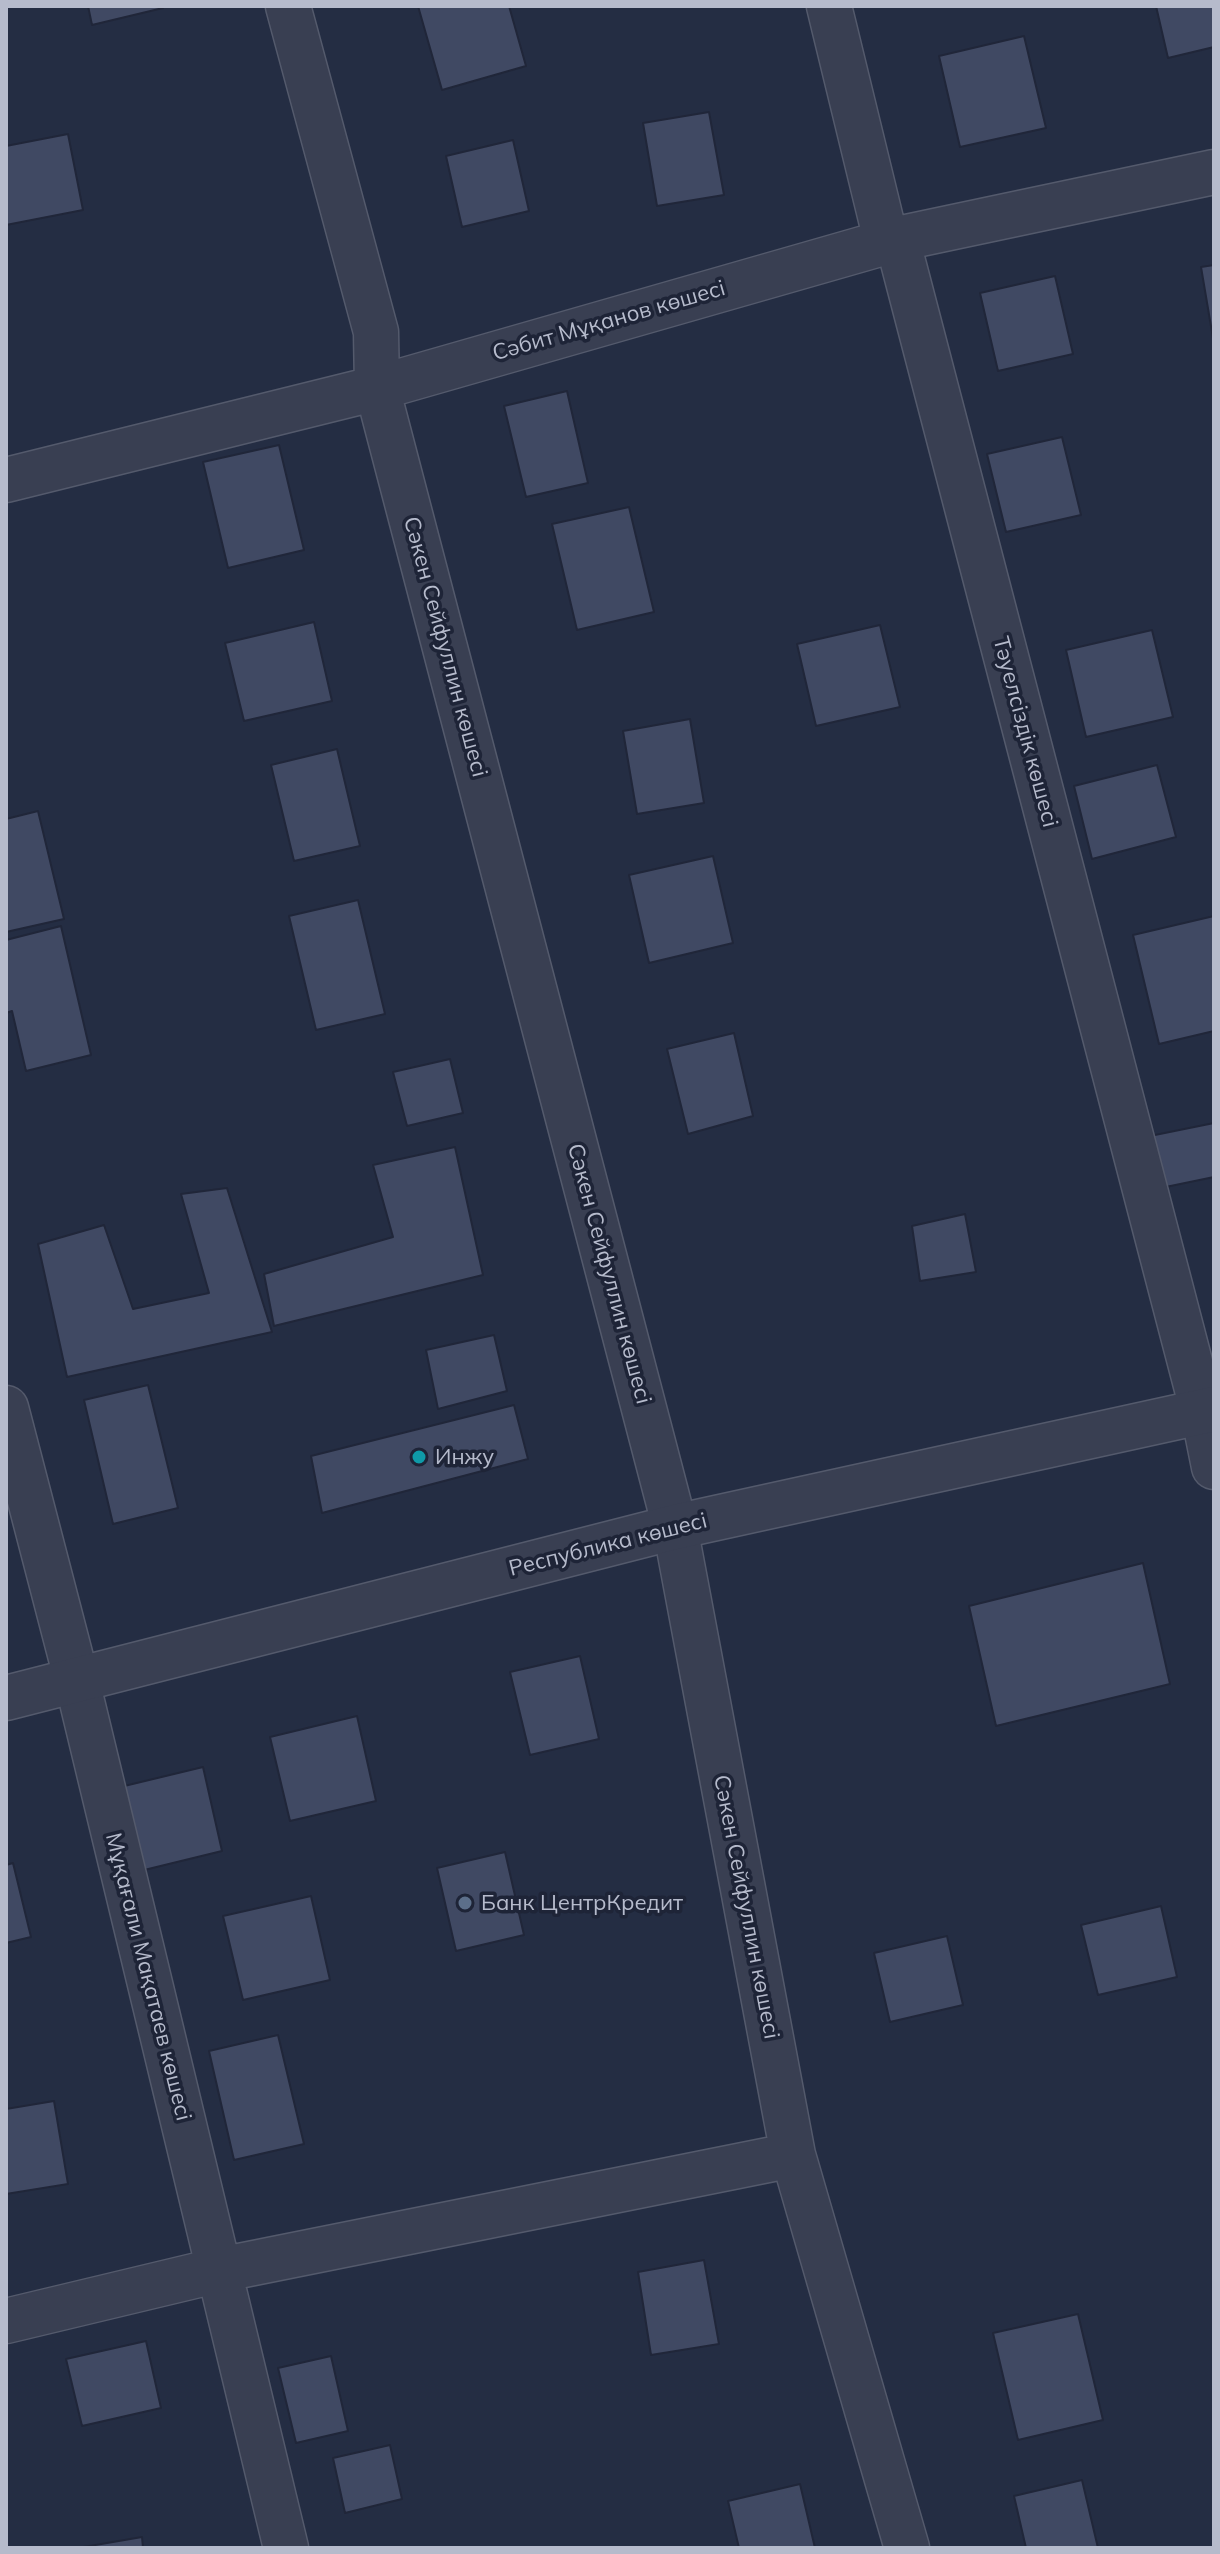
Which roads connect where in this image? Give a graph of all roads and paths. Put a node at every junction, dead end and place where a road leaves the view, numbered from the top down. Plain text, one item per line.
1 (288, 6) edge
2 (829, 6) edge
3 (1214, 172) edge
4 (897, 239) junction
5 (377, 388) junction
6 (6, 480) edge
7 (6, 1408) edge
8 (1208, 1411) edge
9 (1214, 1467) edge
10 (675, 1527) junction
11 (77, 1681) junction
12 (6, 1698) edge
13 (793, 2155) junction
14 (219, 2270) junction
15 (6, 2321) edge
16 (286, 2548) edge
17 (907, 2548) edge

1 - 5 street, Сәкен Сейфуллин көшесі
2 - 4 street, Тәуелсіздік көшесі
3 - 4 street, Сәбит Мұқанов көшесі
4 - 5 street, Сәбит Мұқанов көшесі
4 - 8 street, Тәуелсіздік көшесі
5 - 6 street, Сәбит Мұқанов көшесі
5 - 10 street, Сәкен Сейфуллин көшесі
7 - 11 street, Мұқағали Мақатаев көшесі
8 - 9 street, Тәуелсіздік көшесі
8 - 10 street, Республика көшесі
10 - 11 street, Республика көшесі
10 - 13 street, Сәкен Сейфуллин көшесі
11 - 12 street, Республика көшесі
11 - 14 street, Мұқағали Мақатаев көшесі
13 - 14 street
13 - 17 street, Сәкен Сейфуллин көшесі
14 - 15 street
14 - 16 street, Мұқағали Мақатаев көшесі

